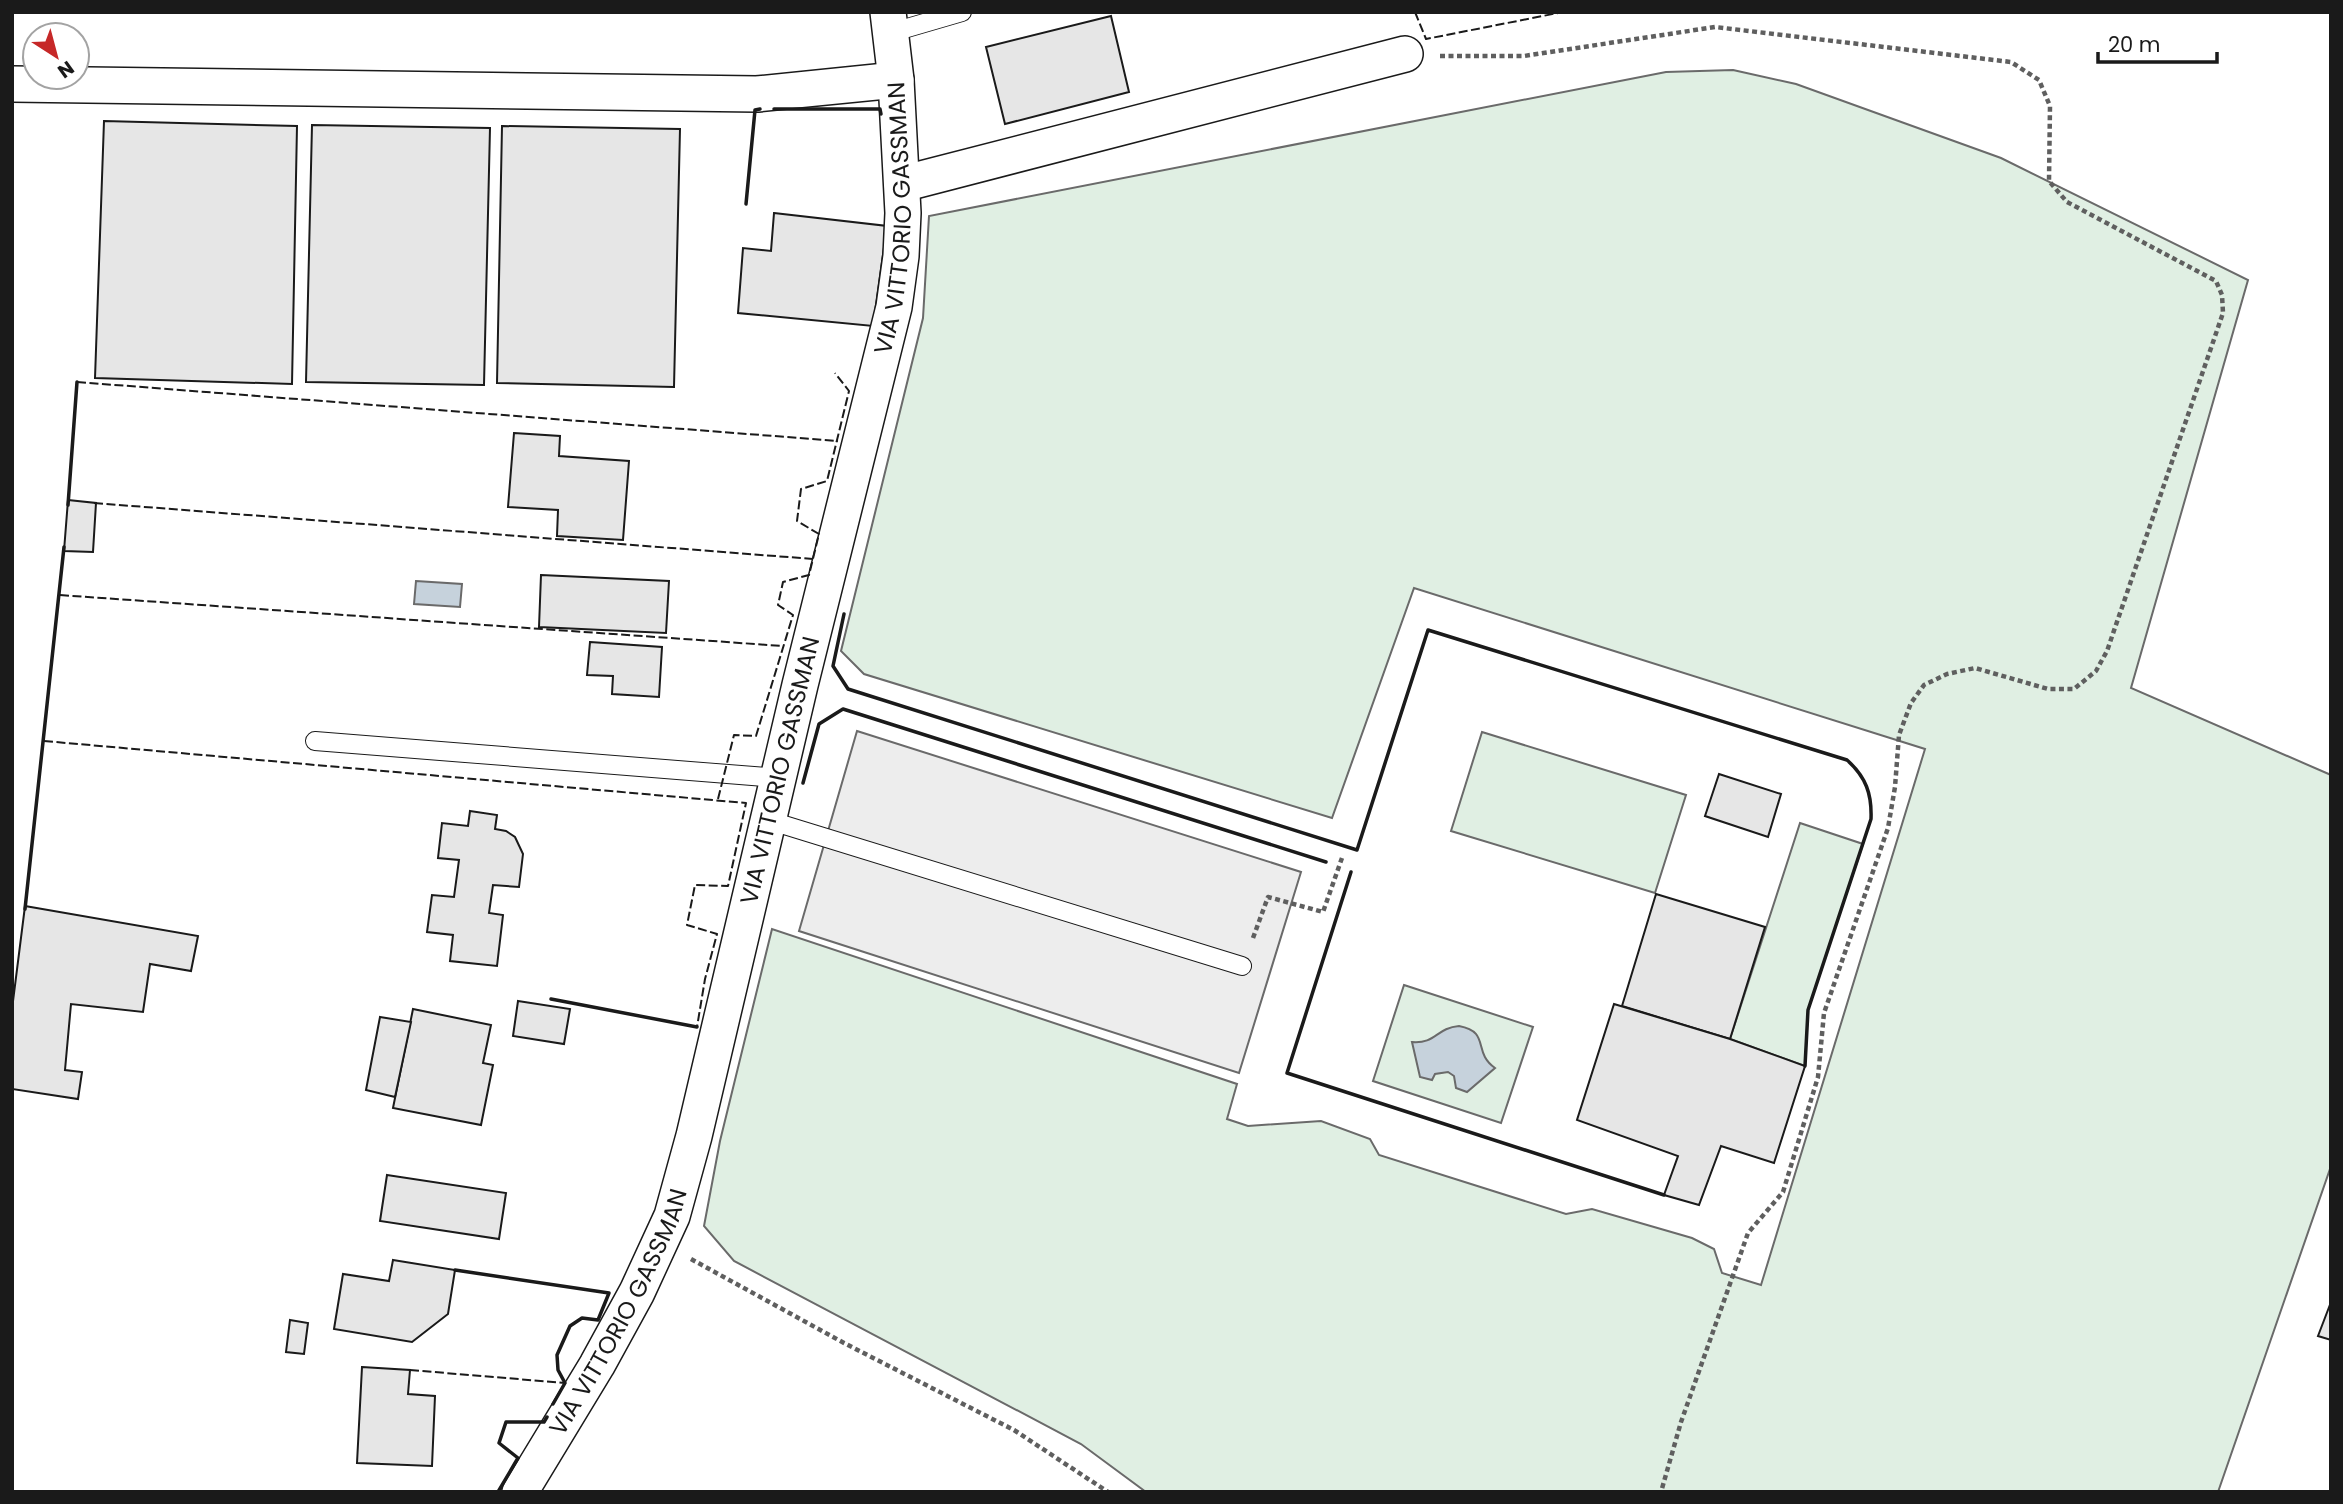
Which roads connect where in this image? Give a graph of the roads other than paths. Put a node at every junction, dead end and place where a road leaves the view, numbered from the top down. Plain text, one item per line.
1 (962, 12) edge
2 (889, 23) edge
3 (1405, 54) road end
4 (896, 80) junction
5 (12, 84) edge
6 (902, 184) junction
7 (315, 741) dead end
8 (778, 778) junction
9 (768, 820) junction
10 (1242, 965) road end
11 (520, 1492) edge

1 - 2 lane
2 - 4 street, VIA VITTORIO GASSMAN
3 - 6 street
4 - 5 street
4 - 6 street, VIA VITTORIO GASSMAN
6 - 8 street, VIA VITTORIO GASSMAN
7 - 8 lane
8 - 9 street, VIA VITTORIO GASSMAN
9 - 10 lane
9 - 11 street, VIA VITTORIO GASSMAN

